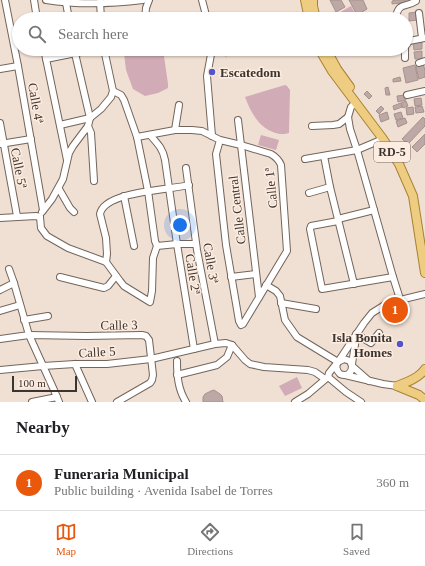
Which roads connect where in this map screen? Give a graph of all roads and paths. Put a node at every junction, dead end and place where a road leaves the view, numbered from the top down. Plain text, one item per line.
1 (5, 0) edge
2 (34, 0) edge
3 (46, 0) edge
4 (143, 0) edge
5 (149, 0) edge
6 (202, 0) edge
7 (305, 0) edge
8 (313, 0) edge
9 (416, 0) edge
10 (134, 1) edge
11 (100, 2) edge
12 (66, 3) junction
13 (37, 12) edge
14 (68, 12) edge
15 (101, 12) edge
16 (146, 12) edge
17 (205, 12) edge
18 (308, 12) edge
19 (314, 12) edge
20 (397, 12) edge
21 (419, 12) dead end
22 (12, 36) edge
23 (424, 38) edge
24 (413, 40) edge
25 (16, 56) edge
26 (45, 56) edge
27 (57, 56) edge
28 (76, 56) edge
29 (106, 56) edge
30 (211, 56) edge
31 (323, 56) edge
32 (330, 56) edge
33 (46, 59) junction
34 (18, 66) junction
35 (0, 69) edge
36 (113, 91) junction
37 (425, 91) edge
38 (407, 95) dead end
39 (355, 103) junction
40 (179, 105) dead end
41 (348, 117) junction
42 (90, 118) junction
43 (238, 120) dead end
44 (0, 123) edge
45 (60, 125) junction
46 (88, 126) junction
47 (312, 126) dead end
48 (175, 130) junction
49 (150, 135) junction
50 (137, 136) junction
51 (212, 136) junction
52 (31, 139) junction
53 (220, 140) junction
54 (384, 140) junction
55 (2, 144) edge
56 (241, 145) junction
57 (357, 150) junction
58 (324, 156) junction
59 (305, 159) dead end
60 (67, 162) junction
61 (186, 168) dead end
62 (94, 181) dead end
63 (189, 185) junction
64 (330, 187) junction
65 (58, 189) junction
66 (170, 189) junction
67 (148, 191) junction
68 (309, 193) dead end
69 (124, 196) junction
70 (43, 210) junction
71 (374, 210) junction
72 (74, 212) dead end
73 (17, 216) junction
74 (40, 217) junction
75 (0, 218) edge
76 (338, 220) junction
77 (177, 244) junction
78 (196, 244) junction
79 (425, 244) edge
80 (134, 246) dead end
81 (157, 246) junction
82 (106, 262) junction
83 (9, 269) dead end
84 (425, 273) edge
85 (256, 274) junction
86 (116, 276) junction
87 (60, 277) dead end
88 (231, 277) junction
89 (393, 277) junction
90 (14, 284) junction
91 (354, 284) junction
92 (266, 285) junction
93 (0, 290) edge
94 (425, 294) edge
95 (259, 297) junction
96 (400, 299) junction
97 (281, 303) junction
98 (20, 305) junction
99 (316, 308) dead end
100 (0, 311) edge
101 (48, 316) dead end
102 (24, 320) junction
103 (356, 334) junction
104 (379, 334) dead end
105 (29, 335) junction
106 (0, 339) edge
107 (215, 344) junction
108 (232, 345) junction
109 (194, 349) junction
110 (151, 359) junction
111 (177, 361) dead end
112 (338, 362) junction
113 (75, 364) junction
114 (352, 365) junction
115 (43, 366) junction
116 (425, 369) edge
117 (0, 370) edge
118 (177, 375) junction
119 (344, 375) junction
120 (327, 378) junction
121 (369, 381) junction
122 (397, 386) junction
123 (58, 399) edge
124 (425, 400) edge
125 (32, 402) edge
126 (92, 402) edge
127 (117, 402) edge
128 (186, 402) edge
129 (295, 402) edge
130 (361, 402) edge

1 - 22 street, Calle 4ª
2 - 13 street
3 - 12 street
4 - 10 street
5 - 16 street
6 - 17 street
7 - 18 main road
8 - 19 main road
9 - 20 street
10 - 11 street
11 - 12 street
11 - 15 street
12 - 14 street
21 - 23 street
23 - 24 street
25 - 34 street, Calle 4ª
26 - 33 street
27 - 33 street
28 - 42 street
29 - 36 street
30 - 51 street
31 - 39 main road, RD-5
32 - 79 main road, RD-5
33 - 45 street
34 - 35 street
34 - 52 street, Calle 4ª
36 - 42 street
36 - 50 street
37 - 38 street
39 - 41 street
39 - 54 main road, RD-5
40 - 48 street
41 - 47 street
41 - 57 street
42 - 45 street
42 - 46 street
43 - 56 street, Calle Central
44 - 55 street, Calle 5ª
45 - 60 street
46 - 60 street
46 - 62 street
48 - 49 street, Calle 1ª
48 - 51 street, Calle 1ª
49 - 50 street, Calle 1ª
49 - 66 street, Calle 2ª
50 - 67 street
51 - 53 street, Calle 1ª
52 - 55 street
52 - 70 street, Calle 4ª
53 - 56 street, Calle 1ª
53 - 88 street
54 - 57 street
54 - 84 main road, RD-5
55 - 73 street, Calle 5ª
56 - 85 street, Calle Central
56 - 92 street, Calle 1ª
57 - 58 street
57 - 71 street
58 - 59 street
58 - 64 street
60 - 65 street
61 - 63 street, Calle 3ª
63 - 66 street
63 - 78 street, Calle 3ª
64 - 68 street
64 - 76 street
65 - 70 street
65 - 72 street
66 - 67 street
66 - 77 street, Calle 2ª
67 - 69 street
67 - 81 street
69 - 80 street
69 - 82 street
70 - 74 street
71 - 76 street
71 - 89 street
73 - 74 street
73 - 75 street
74 - 82 street
76 - 91 street
76 - 91 street
77 - 78 street
77 - 81 street
77 - 109 street, Calle 2ª
78 - 107 street, Calle 3ª
81 - 86 street
82 - 86 street
83 - 90 street
85 - 88 street
85 - 95 street, Calle Central
86 - 87 street
88 - 95 street, Calle 1ª
89 - 91 street
89 - 96 street
90 - 93 street
90 - 98 street
92 - 95 street, Calle 1ª
92 - 97 street
94 - 96 street
96 - 103 street
97 - 99 street
97 - 112 street
98 - 100 street
98 - 102 street
101 - 102 street
102 - 105 street
103 - 104 street
103 - 112 street
103 - 114 street
105 - 106 street, Calle 3
105 - 110 street, Calle 3
105 - 115 street
107 - 108 street, Calle 5
107 - 109 street, Calle 5
108 - 118 street
108 - 120 street
109 - 110 street, Calle 5
110 - 113 street, Calle 5
110 - 127 street, Calle 3
111 - 118 street
112 - 114 street
112 - 119 street
112 - 120 street
113 - 115 street, Calle 5
113 - 126 street
114 - 119 street
114 - 121 street
115 - 117 street, Calle 5
115 - 123 street
116 - 122 main road
118 - 128 street
119 - 120 street
119 - 121 street
120 - 129 street
120 - 130 street
121 - 122 street
122 - 124 main road
123 - 125 street

